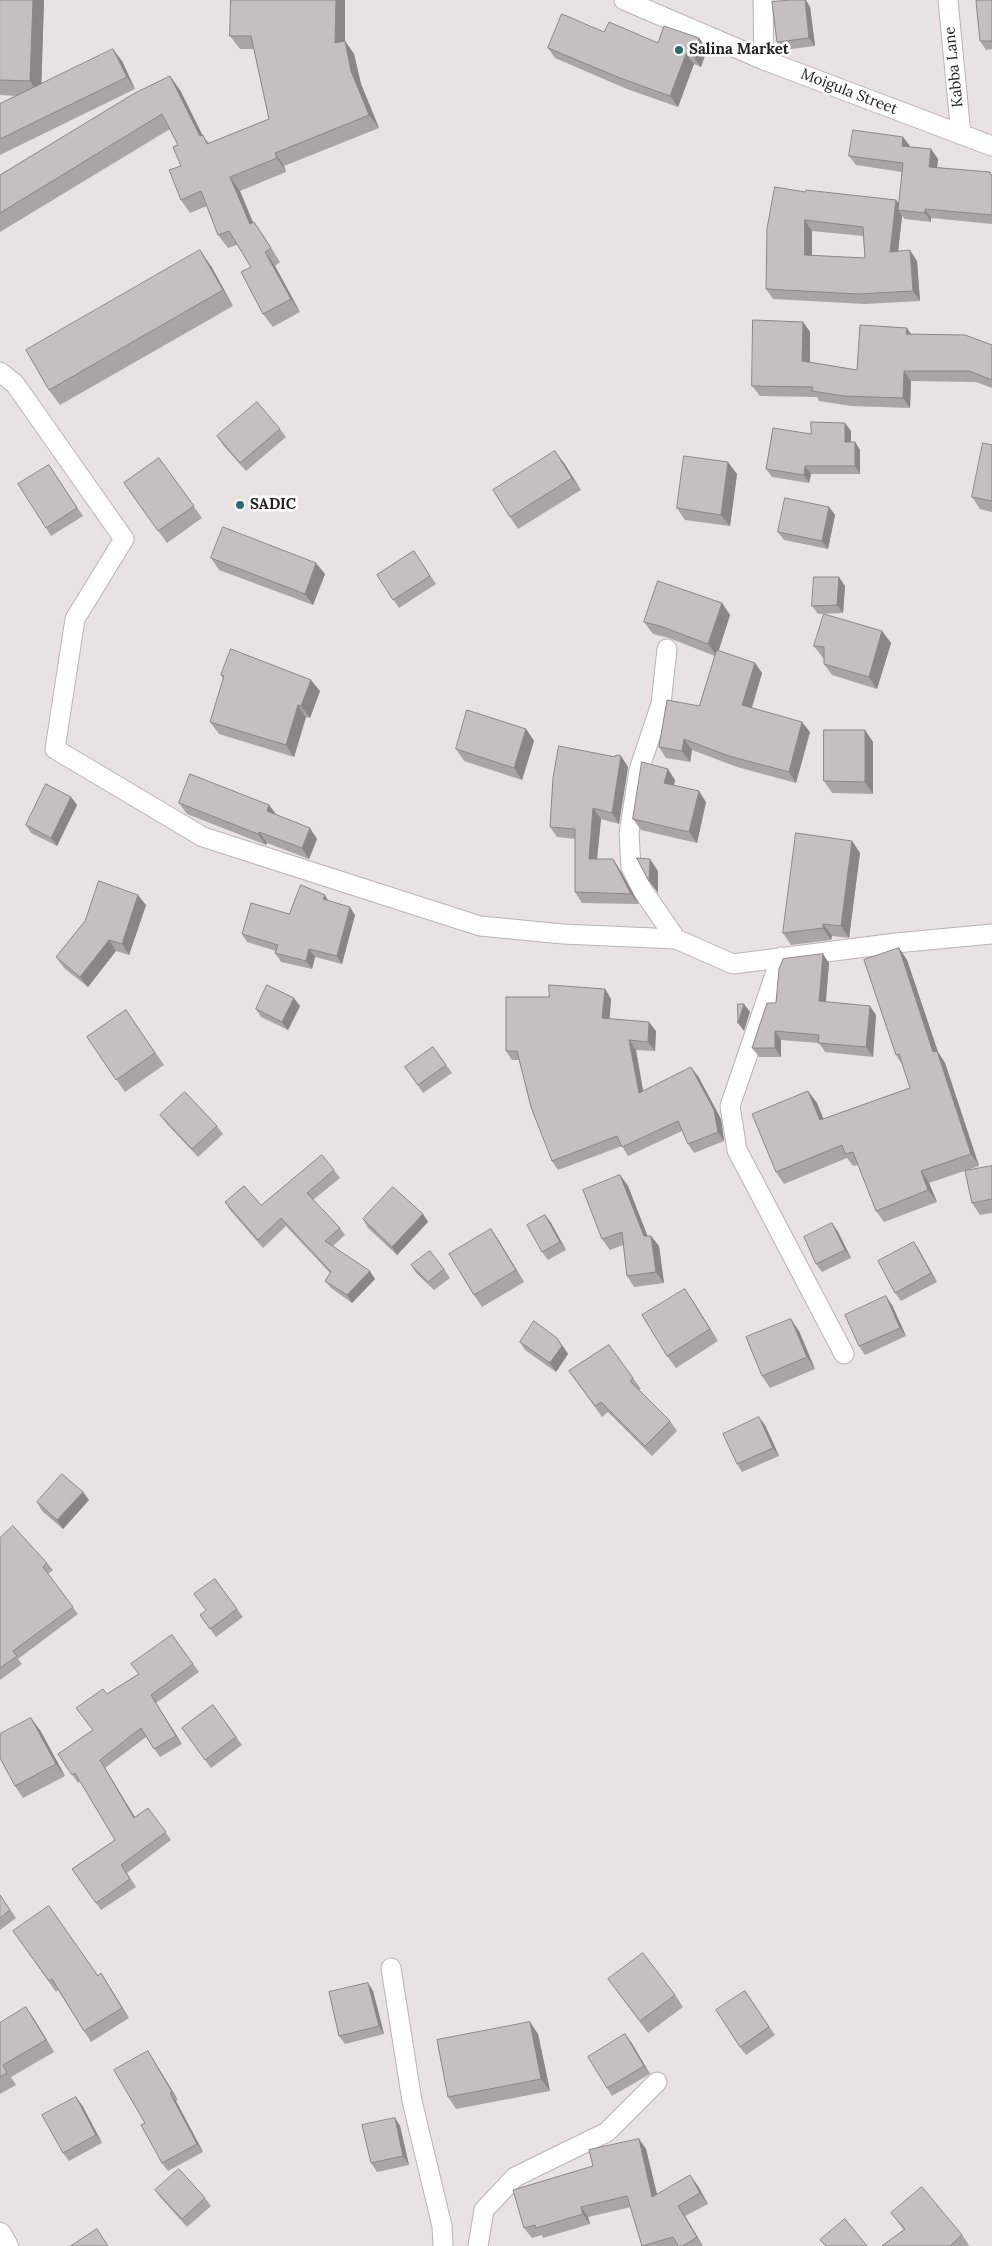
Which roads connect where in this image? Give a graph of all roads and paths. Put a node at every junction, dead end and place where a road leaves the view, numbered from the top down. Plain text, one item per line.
1 (624, 0) edge
2 (763, 0) edge
3 (948, 0) edge
4 (764, 60) junction
5 (961, 135) junction
6 (992, 146) edge
7 (0, 372) edge
8 (667, 649) dead end
9 (992, 934) edge
10 (676, 939) junction
11 (781, 957) junction
12 (844, 1354) dead end
13 (392, 1968) dead end
14 (657, 2082) dead end
15 (0, 2234) edge
16 (7, 2246) edge
17 (443, 2246) edge
18 (478, 2246) edge

1 - 4 street, Moigula Street
2 - 4 street
3 - 5 street, Kabba Lane
4 - 5 street, Moigula Street
5 - 6 street, Moigula Street
7 - 10 street
8 - 10 street
9 - 11 street
10 - 11 street
11 - 12 street
13 - 17 street
14 - 18 street
15 - 16 street

